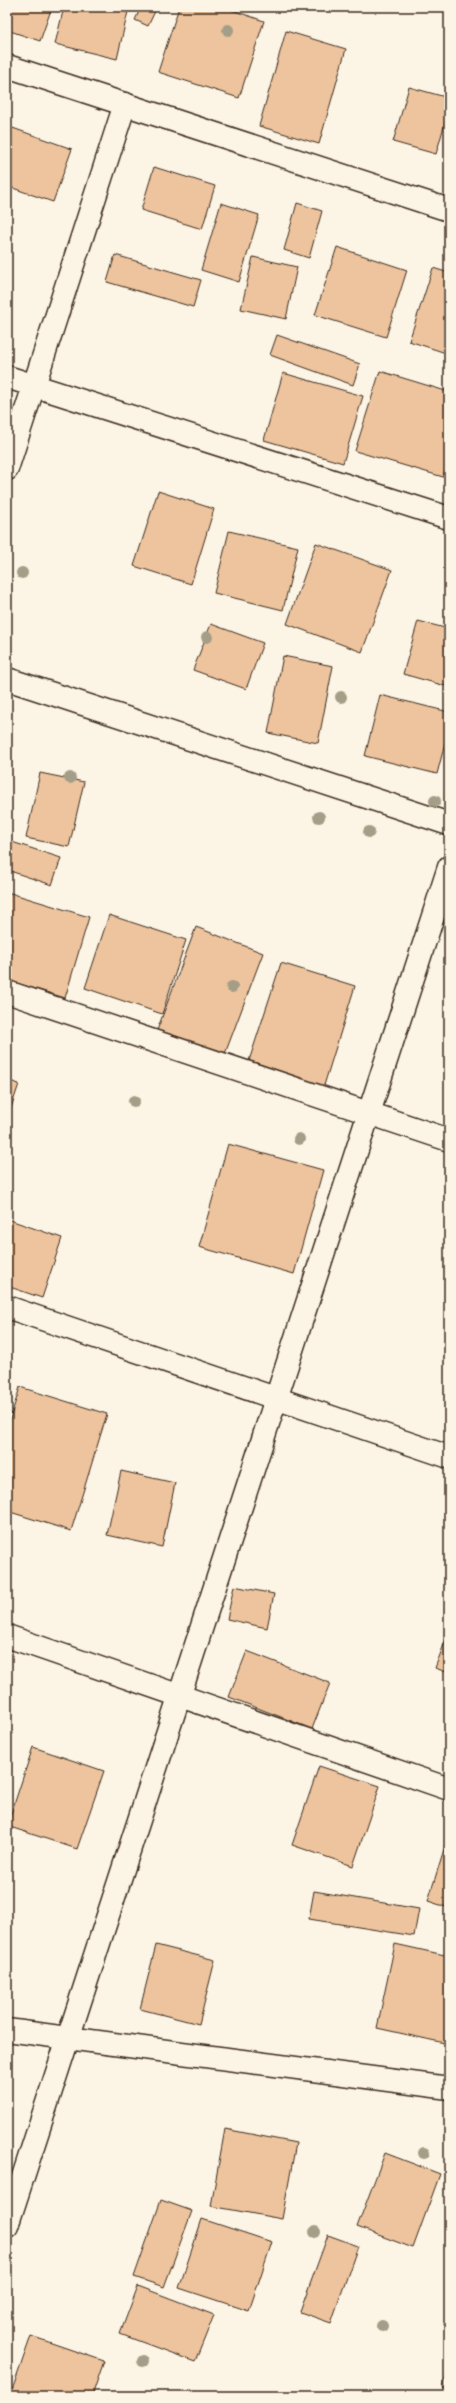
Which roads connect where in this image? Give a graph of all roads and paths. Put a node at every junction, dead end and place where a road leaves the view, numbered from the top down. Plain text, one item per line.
1 (7, 66) edge
2 (125, 104) junction
3 (449, 210) edge
4 (7, 377) edge
5 (34, 386) junction
6 (7, 469) edge
7 (449, 518) edge
8 (7, 679) edge
9 (449, 824) edge
10 (449, 867) edge
11 (7, 992) edge
12 (369, 1113) junction
13 (449, 1140) edge
14 (7, 1307) edge
15 (276, 1399) junction
16 (449, 1458) edge
17 (7, 1636) edge
18 (179, 1696) junction
19 (449, 1789) edge
20 (7, 2030) edge
21 (68, 2037) junction
22 (449, 2088) edge
23 (7, 2226) edge

1 - 2 street
2 - 3 street
2 - 5 street
4 - 5 street
5 - 6 street
5 - 7 street
8 - 9 street
10 - 12 street
11 - 12 street
12 - 13 street
12 - 15 street
14 - 15 street
15 - 16 street
15 - 18 street
17 - 18 street
18 - 19 street
18 - 21 street
20 - 21 street
21 - 22 street
21 - 23 street

